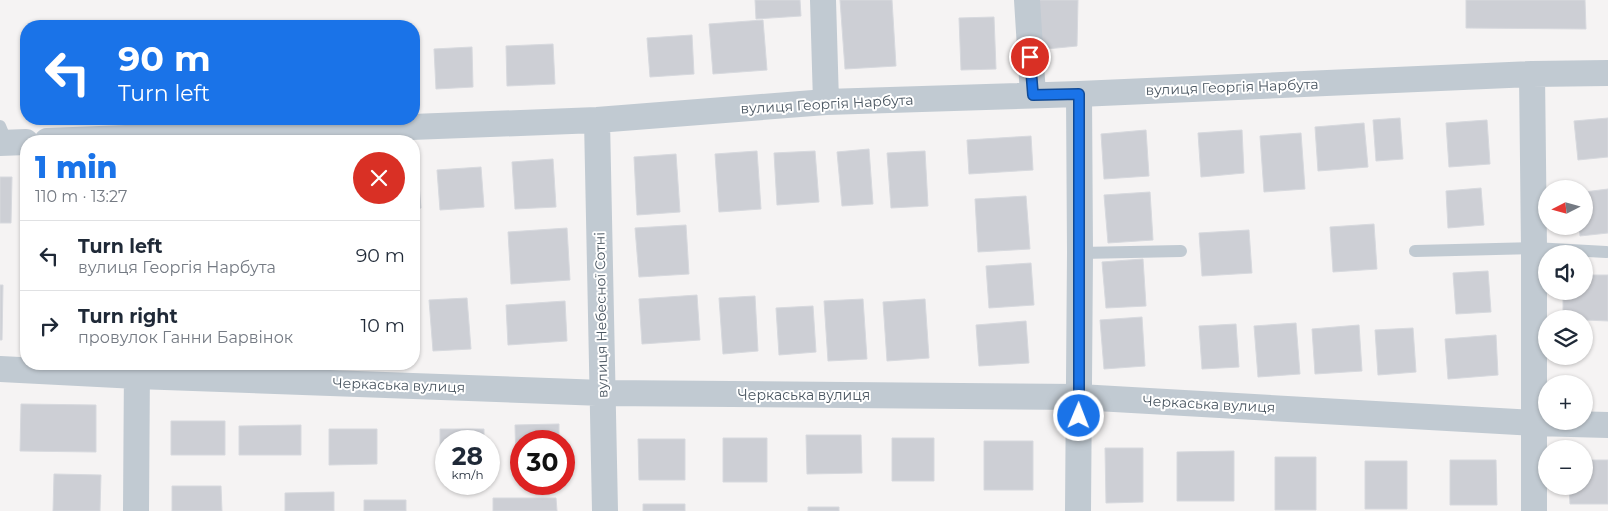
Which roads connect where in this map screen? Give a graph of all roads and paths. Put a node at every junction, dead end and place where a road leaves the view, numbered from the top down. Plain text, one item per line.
1 (823, 0) edge
2 (1027, 0) edge
3 (1608, 73) edge
4 (1532, 74) junction
5 (1079, 94) junction
6 (1033, 95) junction
7 (826, 102) junction
8 (597, 120) junction
9 (234, 135) edge
10 (1534, 248) junction
11 (1181, 251) dead end
12 (1415, 251) dead end
13 (1606, 252) dead end
14 (1080, 253) junction
15 (0, 369) edge
16 (20, 369) edge
17 (137, 370) edge
18 (603, 393) junction
19 (1079, 397) junction
20 (1534, 423) junction
21 (1608, 425) edge
22 (136, 511) edge
23 (605, 511) edge
24 (1078, 511) edge
25 (1534, 511) edge

1 - 7 street
2 - 6 street
3 - 4 street, вулиця Георгія Нарбута
4 - 5 street, вулиця Георгія Нарбута
4 - 10 street
5 - 6 street, вулиця Георгія Нарбута
5 - 14 street
6 - 7 street, вулиця Георгія Нарбута
7 - 8 street, вулиця Георгія Нарбута
8 - 9 street, вулиця Георгія Нарбута
8 - 18 street, вулиця Небесної Сотні
10 - 12 lane
10 - 13 lane
10 - 20 street
11 - 14 lane
14 - 19 street
15 - 16 street, Черкаська вулиця
17 - 18 street, Черкаська вулиця
17 - 22 street
18 - 19 street, Черкаська вулиця
18 - 23 street, вулиця Небесної Сотні
19 - 20 street, Черкаська вулиця
19 - 24 street
20 - 21 street, Черкаська вулиця
20 - 25 street

